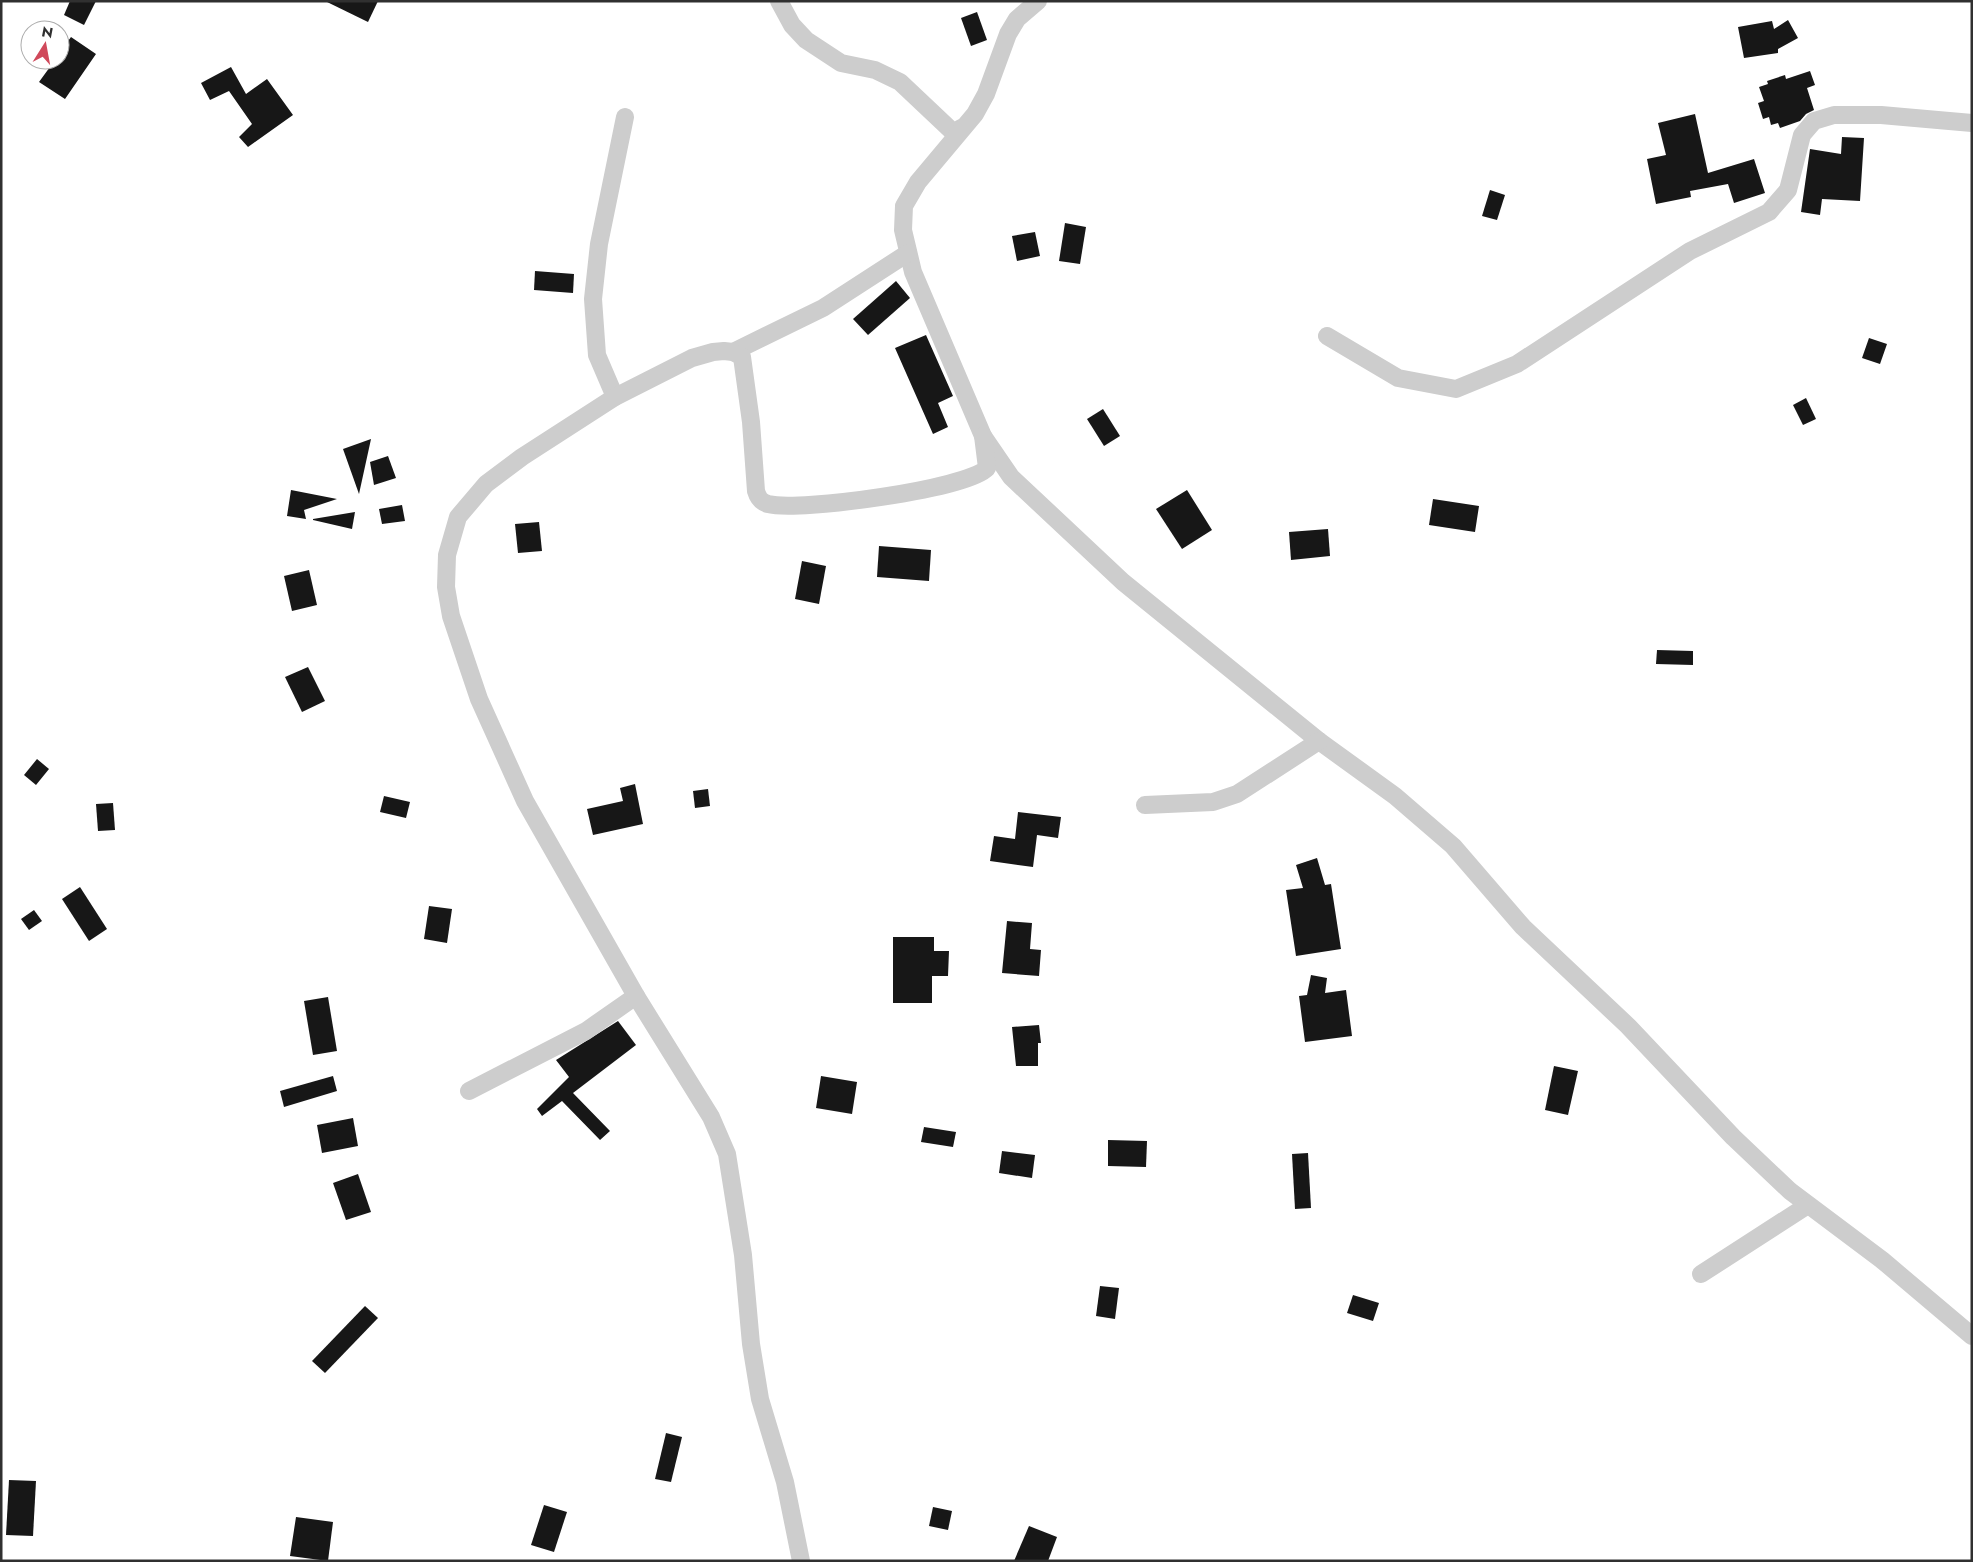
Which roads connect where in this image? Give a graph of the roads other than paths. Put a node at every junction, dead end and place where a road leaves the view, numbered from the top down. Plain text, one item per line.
1 (779, 1) edge
2 (1038, 1) edge
3 (625, 117) dead end
4 (1972, 123) edge
5 (961, 128) junction
6 (908, 253) junction
7 (1327, 336) dead end
8 (733, 352) junction
9 (615, 398) junction
10 (983, 436) junction
11 (1319, 741) junction
12 (1145, 805) dead end
13 (636, 996) junction
14 (469, 1091) dead end
15 (1808, 1205) junction
16 (1701, 1274) dead end
17 (1972, 1336) edge
18 (801, 1561) edge

1 - 5 street
2 - 5 street
3 - 9 street
4 - 7 street
5 - 6 street
6 - 8 street
6 - 10 street
8 - 9 street
8 - 10 street
9 - 13 street
10 - 11 street
11 - 12 street
11 - 15 street
13 - 14 street
13 - 18 street
15 - 16 street
15 - 17 street

